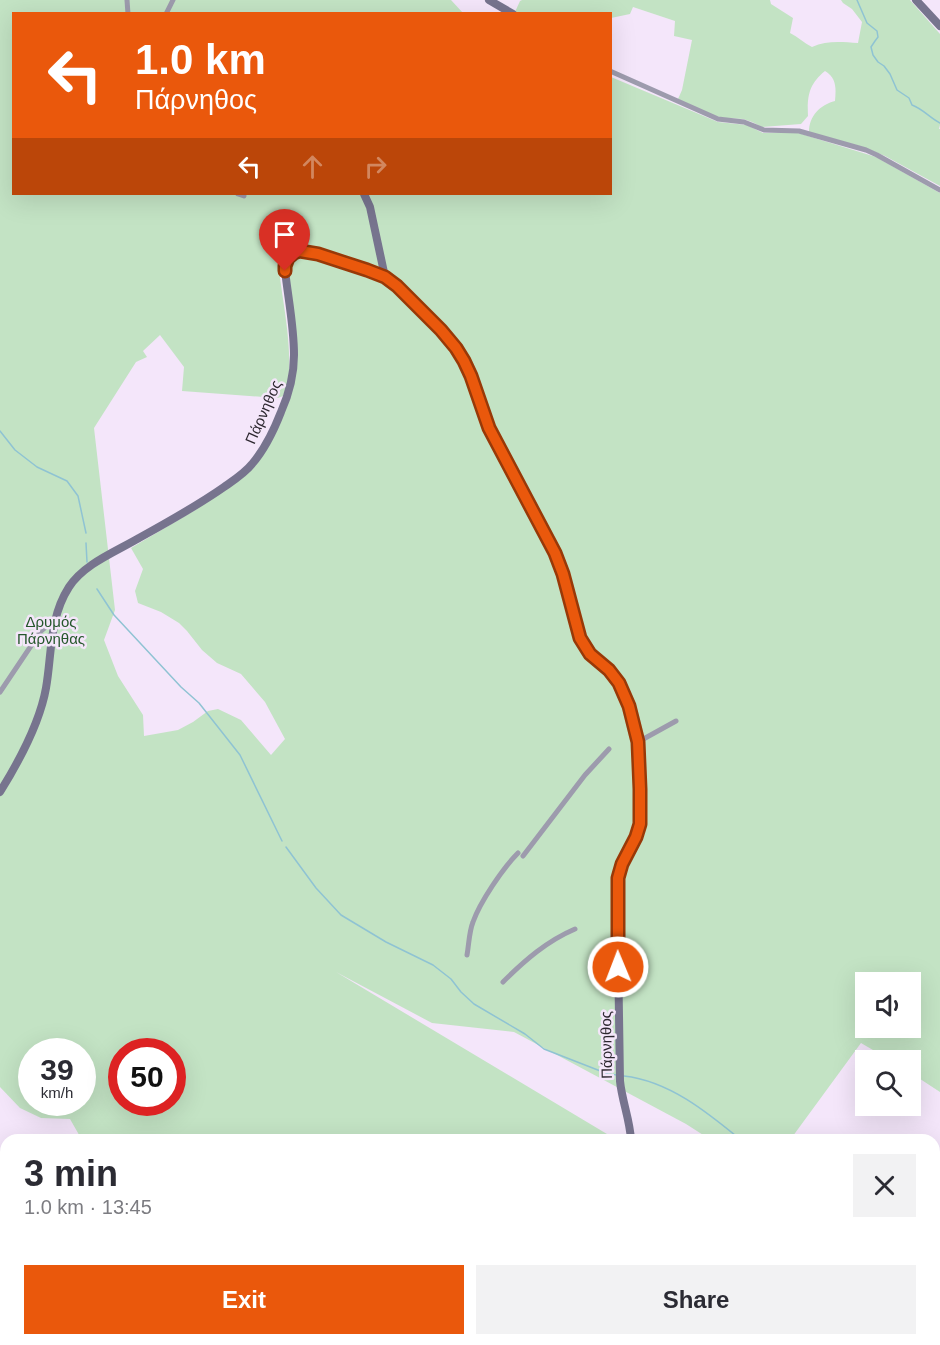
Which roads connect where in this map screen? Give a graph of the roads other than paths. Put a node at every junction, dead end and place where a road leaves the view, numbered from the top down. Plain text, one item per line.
1 (489, 0) edge
2 (916, 0) edge
3 (510, 12) edge
4 (940, 26) edge
5 (612, 72) edge
6 (940, 190) edge
7 (364, 195) edge
8 (385, 277) junction
9 (55, 619) junction
10 (0, 692) edge
11 (676, 721) dead end
12 (638, 742) junction
13 (609, 749) dead end
14 (0, 792) edge
15 (576, 929) dead end
16 (467, 955) dead end
17 (503, 982) dead end
18 (630, 1134) edge

1 - 3 main road
2 - 4 main road
5 - 6 street
7 - 8 main road
8 - 9 main road, Πάρνηθος
8 - 12 main road, Πάρνηθος
9 - 10 street
9 - 14 main road, Πάρνηθος
11 - 12 street
12 - 18 main road, Πάρνηθος
13 - 16 street
15 - 17 street

